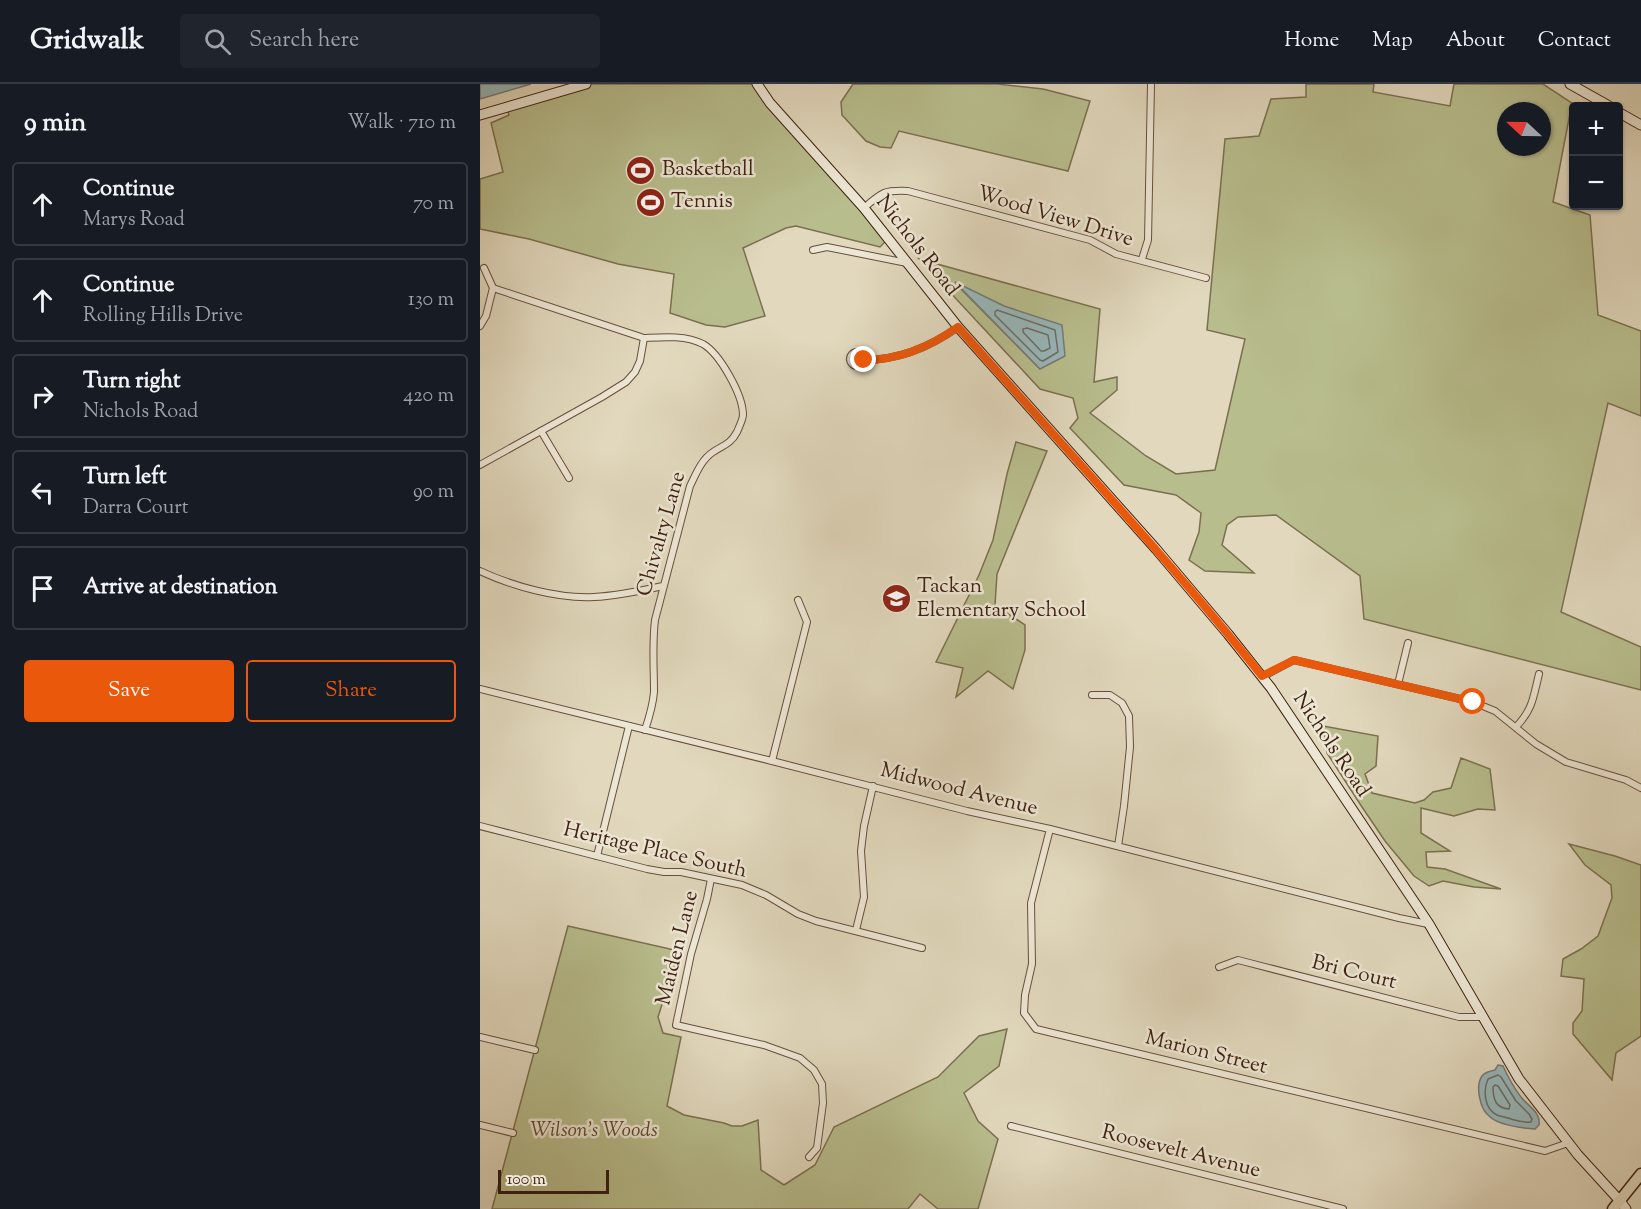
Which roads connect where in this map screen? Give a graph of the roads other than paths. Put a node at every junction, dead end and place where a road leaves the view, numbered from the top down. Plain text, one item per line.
1 (586, 84) edge
2 (757, 84) edge
3 (1151, 84) edge
4 (1570, 84) edge
5 (1603, 102) edge
6 (480, 115) edge
7 (1623, 115) edge
8 (1641, 125) edge
9 (864, 208) junction
10 (813, 250) dead end
11 (1142, 260) junction
12 (907, 264) junction
13 (484, 268) dead end
14 (1206, 278) dead end
15 (493, 288) junction
16 (480, 326) edge
17 (958, 327) junction
18 (644, 338) junction
19 (864, 360) dead end
20 (541, 431) junction
21 (480, 465) edge
22 (569, 478) dead end
23 (480, 571) edge
24 (663, 586) junction
25 (798, 600) dead end
26 (1408, 643) dead end
27 (1539, 674) dead end
28 (1262, 676) junction
29 (1398, 684) junction
30 (480, 689) edge
31 (1092, 695) dead end
32 (629, 726) junction
33 (1516, 727) junction
34 (645, 730) junction
35 (772, 760) junction
36 (873, 786) junction
37 (1641, 788) edge
38 (480, 826) edge
39 (1050, 829) junction
40 (1118, 846) junction
41 (597, 856) junction
42 (711, 879) junction
43 (1429, 924) junction
44 (856, 930) junction
45 (922, 948) dead end
46 (1219, 967) dead end
47 (1483, 1017) junction
48 (480, 1037) edge
49 (535, 1050) dead end
50 (480, 1125) edge
51 (1011, 1126) dead end
52 (513, 1133) dead end
53 (1568, 1143) junction
54 (809, 1157) dead end
55 (1641, 1174) edge
56 (1620, 1206) edge
57 (1343, 1209) edge

1 - 6 street
2 - 9 street, Nichols Road
3 - 11 street
4 - 5 street
7 - 8 street
9 - 11 street, Wood View Drive
9 - 12 street, Nichols Road
10 - 12 street
11 - 14 street, Wood View Drive
12 - 17 street, Nichols Road
13 - 15 street
15 - 16 street
15 - 18 street, Chivalry Lane
17 - 19 street
17 - 28 street, Nichols Road
18 - 20 street
18 - 24 street, Chivalry Lane
20 - 21 street
20 - 22 street
23 - 24 street
24 - 34 street, Chivalry Lane
25 - 35 street
26 - 29 street
27 - 33 street
28 - 29 street
28 - 43 street, Nichols Road
29 - 33 street
30 - 32 street, Midwood Avenue
31 - 40 street
32 - 34 street, Midwood Avenue
32 - 41 street
33 - 37 street
34 - 35 street, Midwood Avenue
35 - 36 street, Midwood Avenue
36 - 39 street, Midwood Avenue
36 - 44 street
38 - 41 street, Heritage Place South
39 - 40 street, Midwood Avenue
39 - 53 street, Marion Street
40 - 43 street, Midwood Avenue
41 - 42 street, Heritage Place South
42 - 44 street, Heritage Place South
42 - 54 street, Maiden Lane
43 - 47 street, Nichols Road
44 - 45 street, Heritage Place South
46 - 47 street, Bri Court
47 - 53 street, Nichols Road
48 - 49 street
50 - 52 street
51 - 57 street, Roosevelt Avenue
53 - 56 street, Nichols Road
55 - 56 main road

